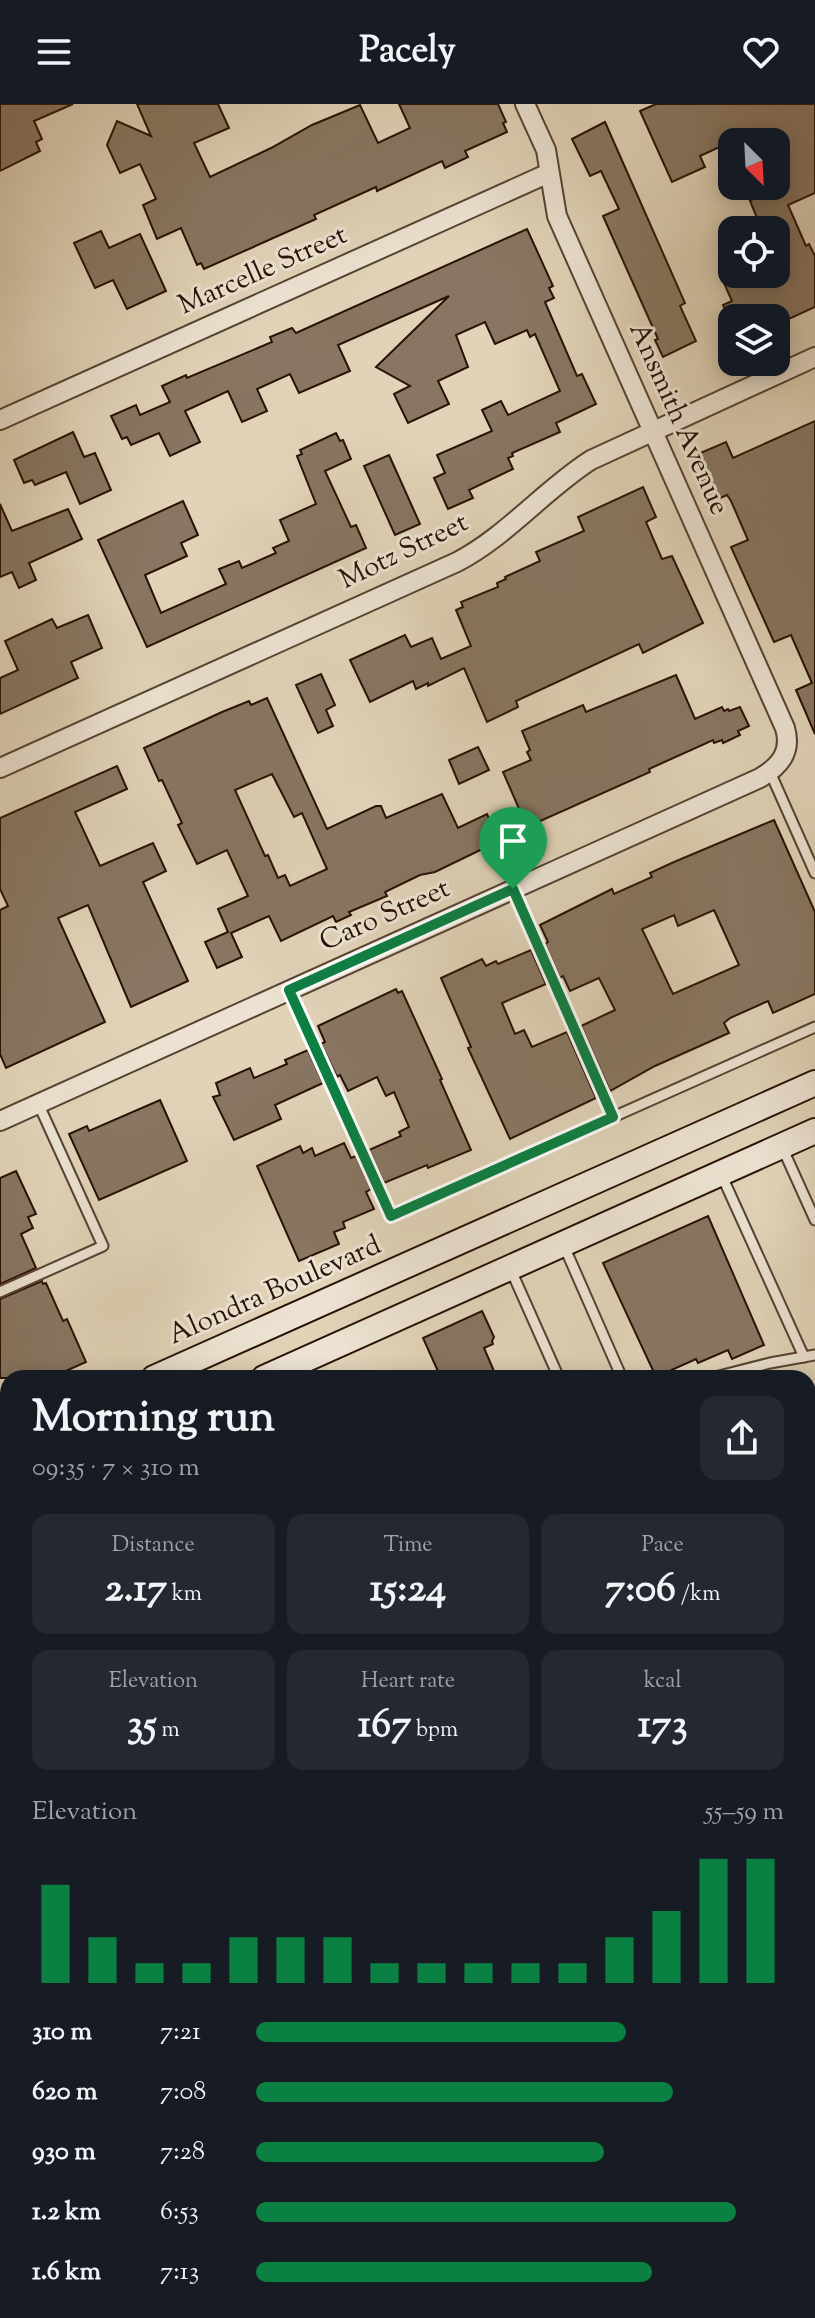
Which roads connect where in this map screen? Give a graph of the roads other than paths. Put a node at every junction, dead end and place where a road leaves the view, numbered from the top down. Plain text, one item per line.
1 (525, 104) edge
2 (549, 173) junction
3 (815, 357) edge
4 (0, 420) edge
5 (653, 431) junction
6 (786, 753) joint
7 (0, 768) edge
8 (770, 772) junction
9 (815, 873) edge
10 (513, 889) junction
11 (289, 990) junction
12 (815, 1027) edge
13 (815, 1083) edge
14 (38, 1103) junction
15 (613, 1117) junction
16 (0, 1121) edge
17 (815, 1131) edge
18 (703, 1133) junction
19 (782, 1146) junction
20 (721, 1173) junction
21 (815, 1220) edge
22 (563, 1244) junction
23 (510, 1268) junction
24 (0, 1292) edge
25 (815, 1355) edge
26 (804, 1357) junction
27 (174, 1370) edge
28 (282, 1370) edge
29 (555, 1370) edge
30 (618, 1370) edge
31 (746, 1370) edge

1 - 2 street, Ansmith Avenue
2 - 4 street, Marcelle Street
2 - 5 street, Ansmith Avenue
3 - 5 street, Motz Street
5 - 6 street, Ansmith Avenue
5 - 7 street, Motz Street
6 - 8 street, Caro Street
8 - 9 lane
8 - 10 street, Caro Street
10 - 11 street, Caro Street
10 - 15 lane
11 - 14 street, Caro Street
11 - 15 lane
12 - 15 lane
13 - 18 main road, Alondra Boulevard
14 - 16 street, Caro Street
14 - 24 lane
17 - 19 main road
18 - 20 main road
18 - 27 main road, Alondra Boulevard
19 - 20 main road
19 - 21 lane
20 - 22 main road
20 - 26 lane
22 - 23 main road
22 - 30 lane
23 - 28 main road
23 - 29 lane
25 - 26 lane
26 - 31 lane

